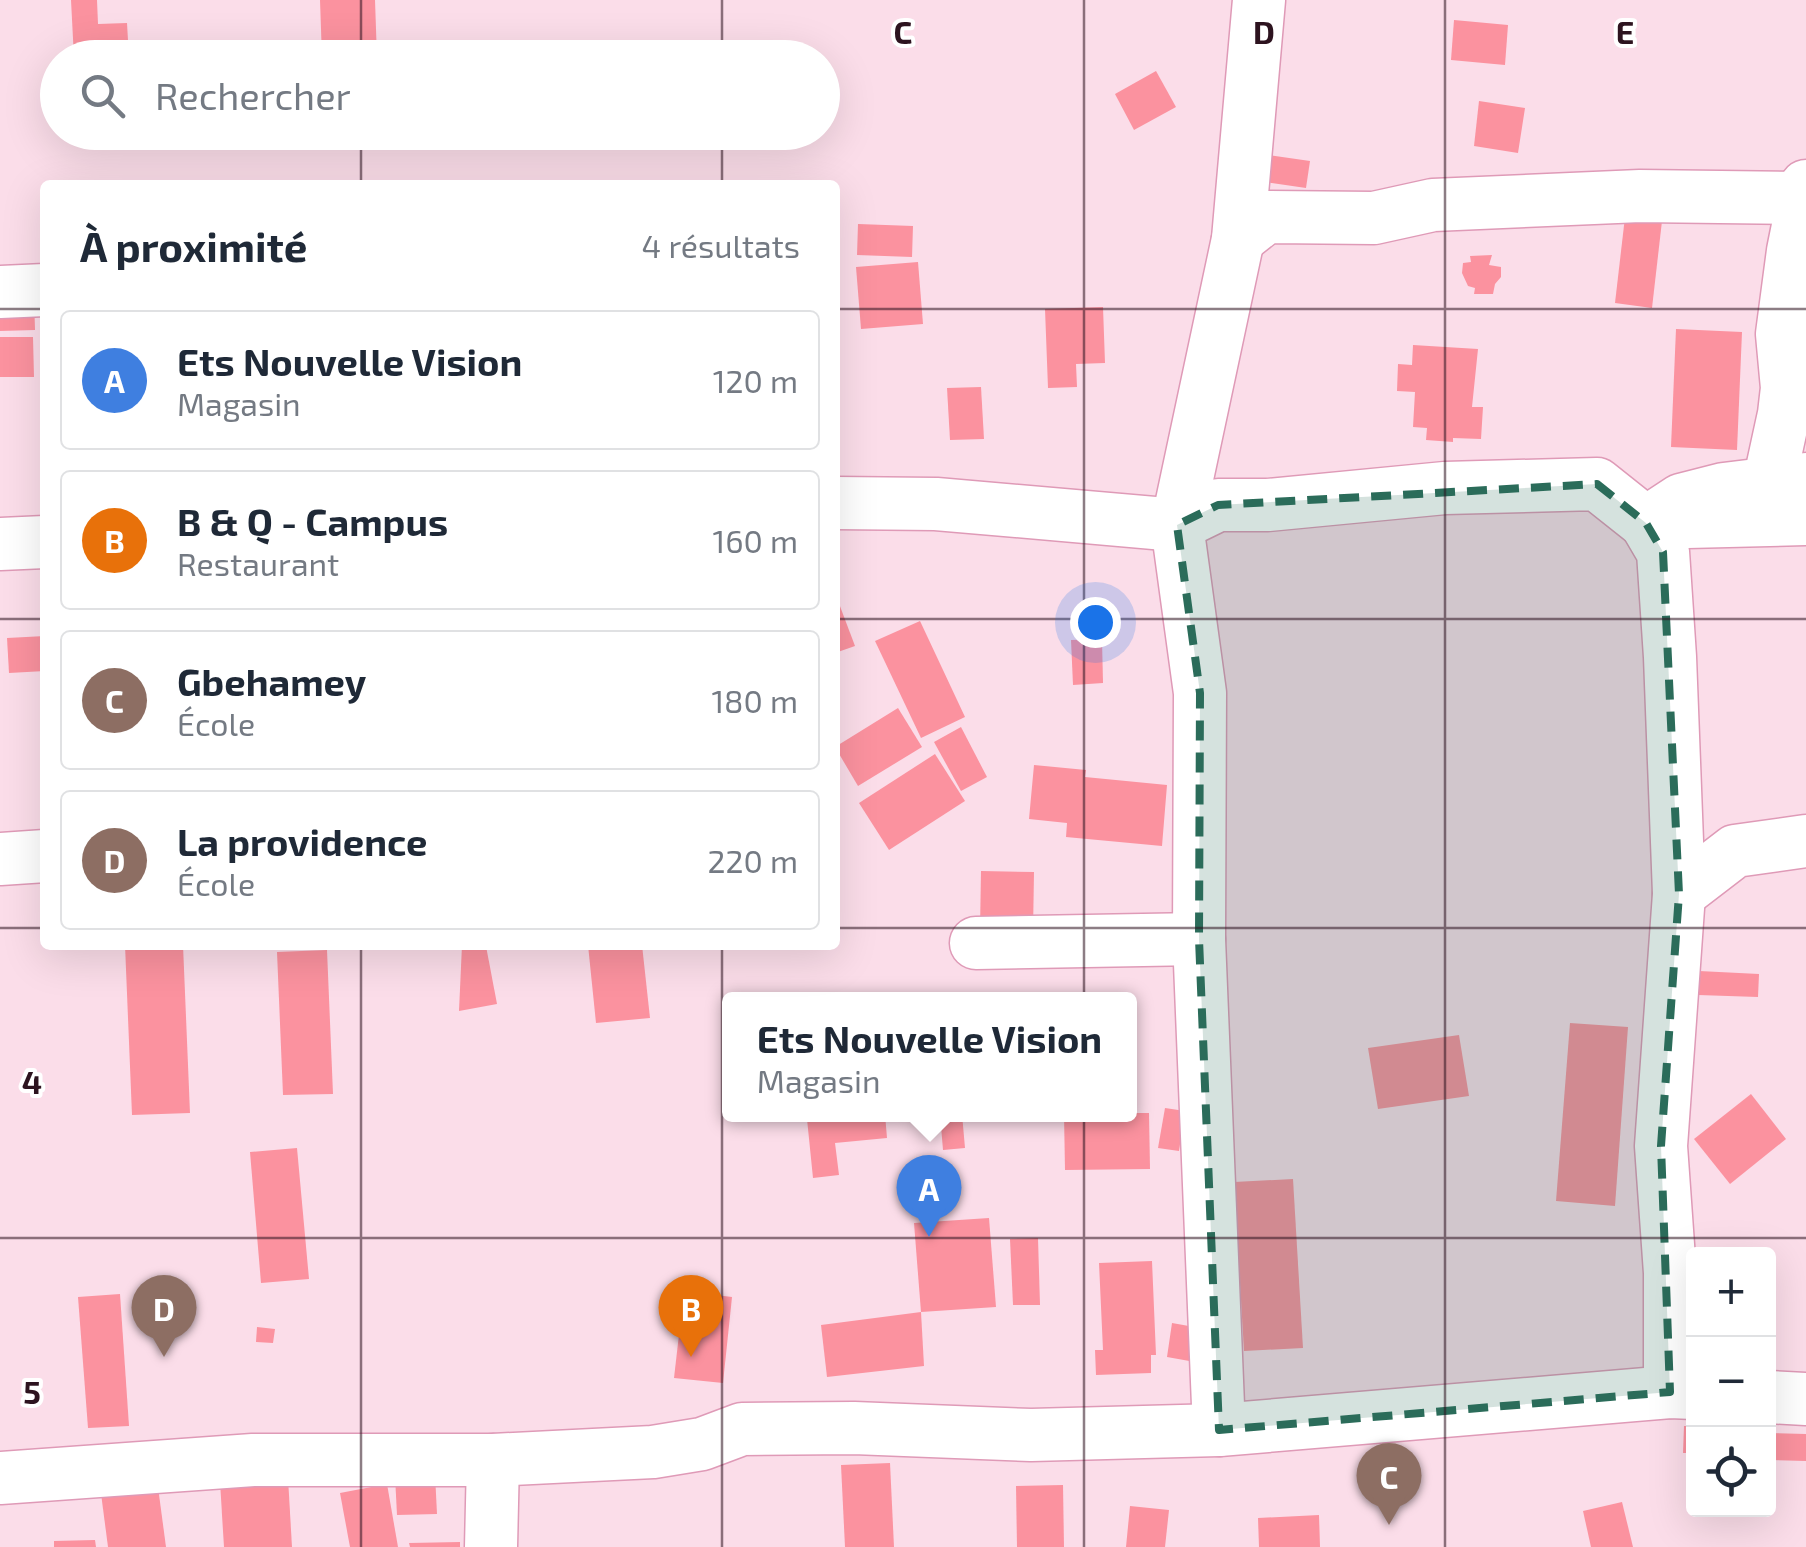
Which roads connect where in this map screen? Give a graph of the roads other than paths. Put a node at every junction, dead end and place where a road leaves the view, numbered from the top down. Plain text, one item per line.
1 (1259, 0) edge
2 (1806, 186) edge
3 (1805, 198) edge
4 (1238, 240) junction
5 (40, 290) edge
6 (0, 292) edge
7 (1787, 481) edge
8 (840, 503) edge
9 (1806, 519) edge
10 (1646, 524) junction
11 (1178, 525) junction
12 (40, 542) edge
13 (0, 544) edge
14 (1806, 841) edge
15 (40, 856) edge
16 (0, 858) edge
17 (1679, 894) junction
18 (1199, 939) junction
19 (976, 943) dead end
20 (1682, 1393) edge
21 (1776, 1397) edge
22 (1806, 1399) edge
23 (1219, 1430) junction
24 (493, 1460) junction
25 (0, 1478) edge
26 (491, 1547) edge

1 - 4 street
2 - 3 street
3 - 4 street
3 - 7 street
4 - 11 street
5 - 6 street
7 - 10 street
8 - 11 street
9 - 10 street
10 - 11 street
10 - 17 street
11 - 18 street
12 - 13 street
14 - 17 street
15 - 16 street
17 - 20 street
18 - 19 street
18 - 23 street
20 - 23 street
21 - 22 street
23 - 24 street
24 - 25 street
24 - 26 street

